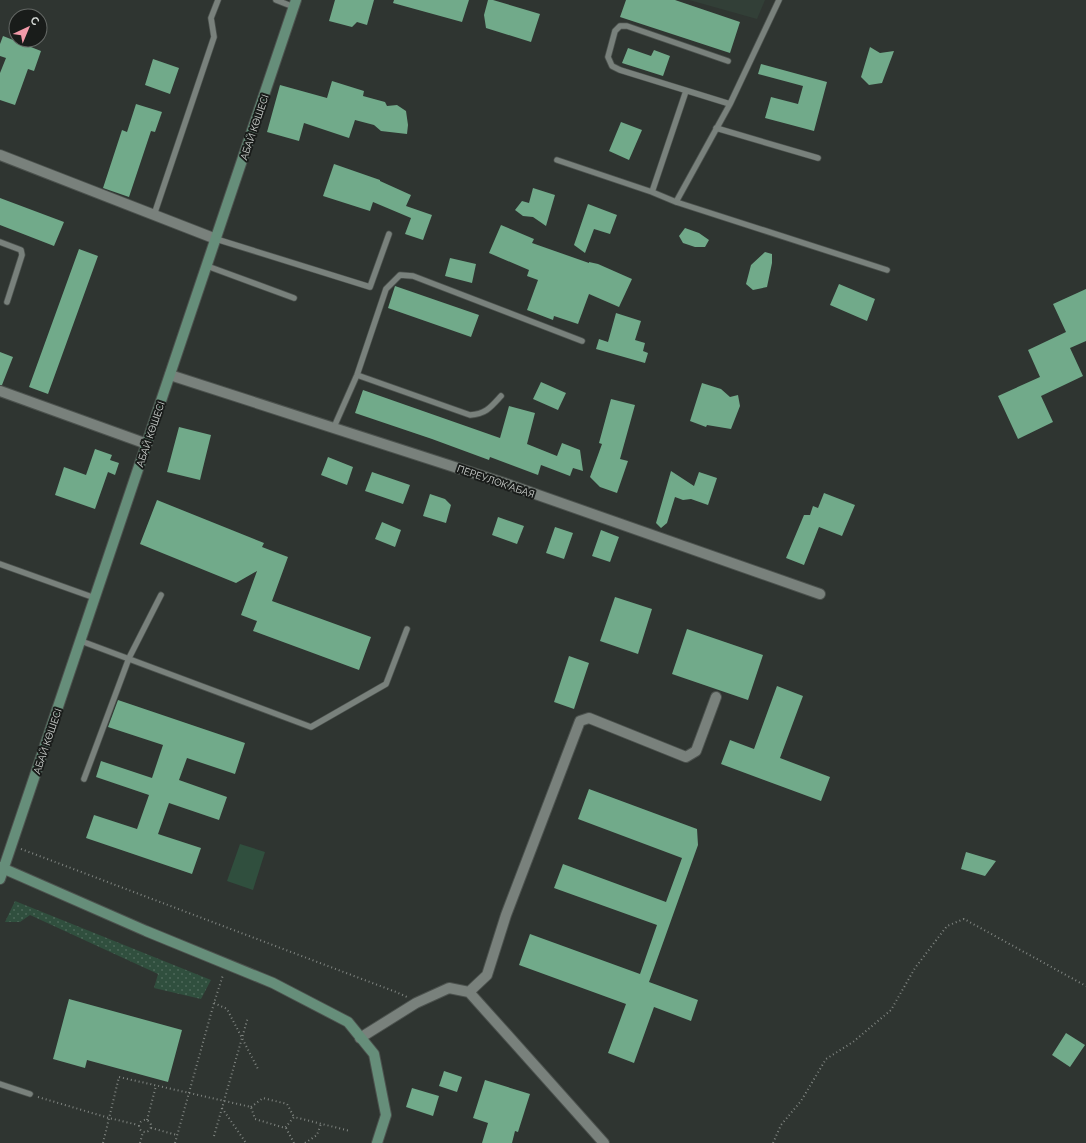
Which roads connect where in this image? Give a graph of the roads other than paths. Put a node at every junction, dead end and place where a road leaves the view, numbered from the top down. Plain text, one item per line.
1 (218, 0) edge
2 (276, 0) edge
3 (779, 0) edge
4 (295, 3) edge
5 (728, 61) dead end
6 (686, 91) junction
7 (730, 104) junction
8 (716, 128) junction
9 (0, 155) edge
10 (818, 158) dead end
11 (557, 160) dead end
12 (652, 192) junction
13 (676, 202) junction
14 (154, 215) junction
15 (389, 234) dead end
16 (216, 239) junction
17 (0, 242) edge
18 (207, 266) junction
19 (887, 270) dead end
20 (294, 298) dead end
21 (7, 302) dead end
22 (582, 341) dead end
23 (170, 375) junction
24 (357, 375) junction
25 (0, 391) edge
26 (501, 396) dead end
27 (334, 427) junction
28 (147, 444) junction
29 (0, 564) edge
30 (820, 594) dead end
31 (161, 595) dead end
32 (95, 598) junction
33 (407, 629) dead end
34 (81, 641) junction
35 (129, 658) junction
36 (716, 698) dead end
37 (84, 779) dead end
38 (2, 868) edge
39 (0, 879) edge
40 (469, 992) junction
41 (360, 1038) junction
42 (0, 1084) edge
43 (30, 1094) road end
44 (376, 1143) edge
45 (604, 1143) edge

1 - 14 lane
2 - 4 lane
3 - 7 lane
4 - 16 main road, АБАЙ КӨШЕСІ
5 - 6 lane
6 - 7 lane
6 - 12 lane
7 - 8 lane
8 - 10 lane
8 - 13 lane
9 - 14 street
11 - 12 lane
12 - 13 lane
13 - 19 lane
14 - 16 street
15 - 16 lane
16 - 18 main road, АБАЙ КӨШЕСІ
17 - 21 lane
18 - 20 lane
18 - 23 main road, АБАЙ КӨШЕСІ
22 - 24 lane
23 - 27 street, ПЕРЕУЛОК АБАЯ
23 - 28 main road, АБАЙ КӨШЕСІ
24 - 26 lane
24 - 27 lane
25 - 28 street
27 - 30 street, ПЕРЕУЛОК АБАЯ
28 - 32 main road, АБАЙ КӨШЕСІ
29 - 32 lane
31 - 35 lane
32 - 34 main road, АБАЙ КӨШЕСІ
33 - 35 lane
34 - 35 lane
34 - 38 main road, АБАЙ КӨШЕСІ
35 - 37 lane
36 - 40 street
38 - 39 main road, АБАЙ КӨШЕСІ
38 - 41 main road
40 - 41 street
40 - 45 street
41 - 44 main road
42 - 43 lane

